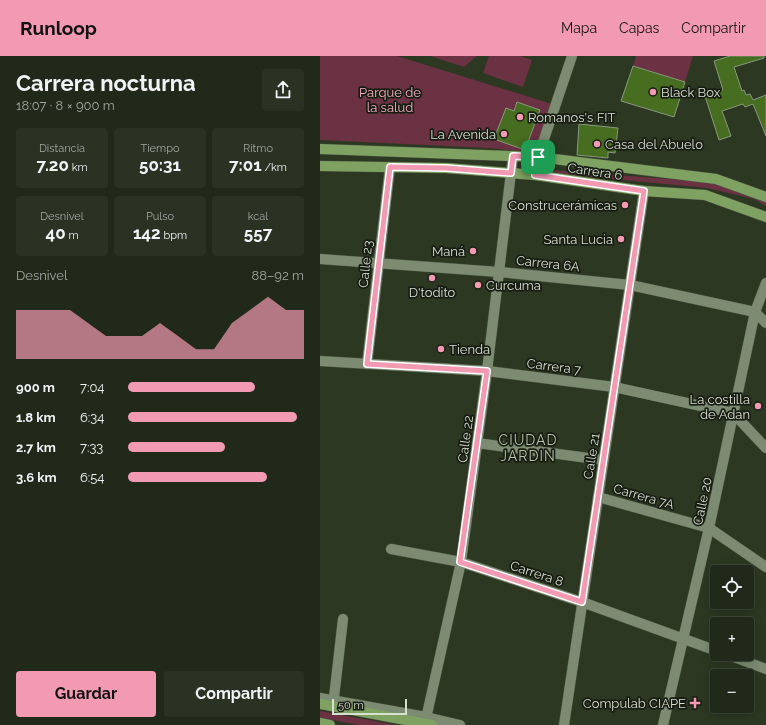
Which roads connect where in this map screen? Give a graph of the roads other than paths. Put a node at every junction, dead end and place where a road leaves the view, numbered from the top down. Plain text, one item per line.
1 (572, 56) edge
2 (320, 149) edge
3 (513, 156) junction
4 (538, 157) junction
5 (320, 166) edge
6 (390, 167) junction
7 (511, 173) junction
8 (535, 175) junction
9 (644, 191) junction
10 (766, 198) edge
11 (766, 217) edge
12 (320, 259) edge
13 (378, 263) junction
14 (499, 272) junction
15 (766, 283) edge
16 (630, 285) junction
17 (755, 312) junction
18 (766, 323) edge
19 (320, 361) edge
20 (367, 364) junction
21 (487, 371) junction
22 (614, 387) junction
23 (733, 413) junction
24 (477, 443) junction
25 (766, 448) edge
26 (604, 460) junction
27 (598, 497) junction
28 (709, 528) junction
29 (391, 549) dead end
30 (460, 562) junction
31 (766, 567) edge
32 (582, 602) junction
33 (343, 619) dead end
34 (684, 639) junction
35 (710, 648) edge
36 (745, 661) edge
37 (766, 669) edge
38 (320, 698) edge
39 (334, 703) junction
40 (320, 704) edge
41 (428, 722) edge
42 (320, 723) edge
43 (330, 725) edge
44 (460, 725) edge
45 (564, 725) edge
46 (663, 725) edge

1 - 4 street
2 - 3 main road, Carrera 6
3 - 4 main road, Carrera 6
3 - 7 street, Calle 22
4 - 8 street
4 - 10 main road, Carrera 6
5 - 6 main road, Carrera 6
6 - 7 main road, Carrera 6
6 - 13 street, Calle 23
7 - 8 main road, Carrera 6
7 - 14 street, Calle 22
8 - 9 main road, Carrera 6
9 - 11 main road, Carrera 6
9 - 16 street, Calle 21
12 - 13 street, Carrera 6A
13 - 14 street, Carrera 6A
13 - 20 street, Calle 23
14 - 16 street, Carrera 6A
14 - 21 street, Calle 22
15 - 17 street, Calle 20
16 - 17 street, Carrera 6A
16 - 22 street, Calle 21
17 - 18 street
17 - 23 street, Calle 20
19 - 20 street, Carrera 7
20 - 21 street, Carrera 7
21 - 22 street, Carrera 7
21 - 24 street, Calle 22
22 - 23 street, Carrera 7
22 - 26 street, Calle 21
23 - 25 street
23 - 28 street, Calle 20
24 - 26 street
24 - 30 street, Calle 22
26 - 27 street, Calle 21
27 - 28 street, Carrera 7A
27 - 32 street, Calle 21
28 - 31 street, Carrera 7A
28 - 34 street, Calle 20
29 - 30 street, Carrera 8
30 - 32 street, Carrera 8
30 - 41 street, Calle 22
32 - 34 street, Carrera 8
32 - 45 street, Calle 21
33 - 39 street
34 - 35 street, Carrera 8
34 - 46 street, Calle 20
36 - 37 street
38 - 39 street
39 - 40 main road
39 - 41 main road
41 - 44 street
42 - 43 main road

